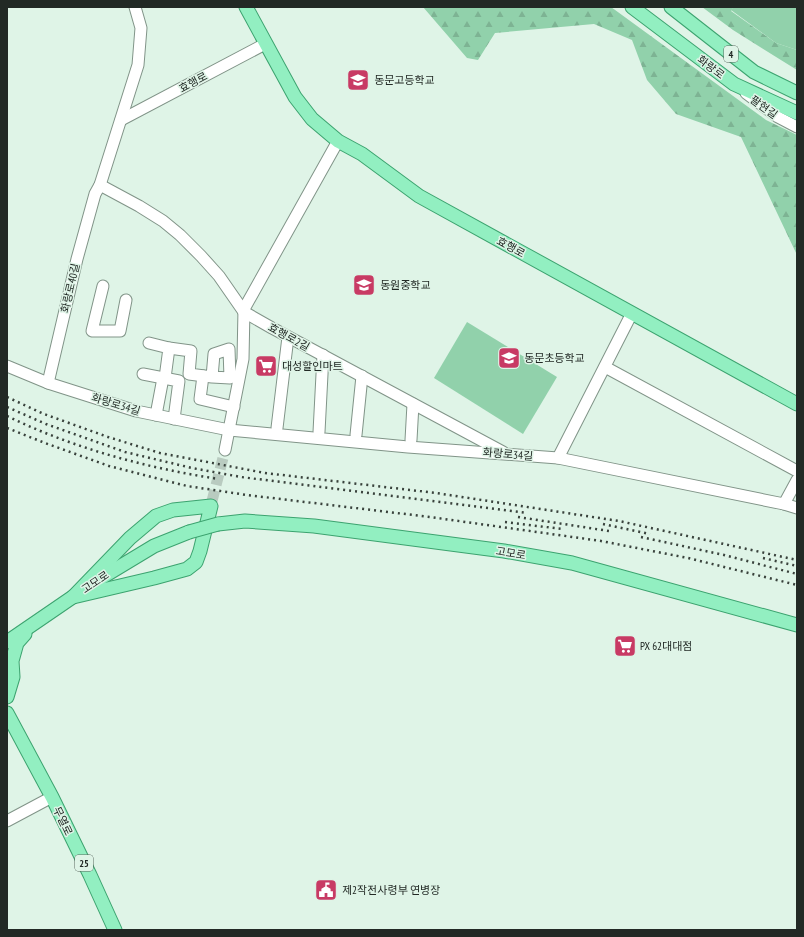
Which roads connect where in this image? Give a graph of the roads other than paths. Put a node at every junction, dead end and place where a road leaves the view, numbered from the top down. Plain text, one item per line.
1 (135, 7) edge
2 (246, 7) edge
3 (632, 7) edge
4 (671, 7) edge
5 (265, 44) junction
6 (734, 84) junction
7 (797, 93) edge
8 (797, 113) edge
9 (120, 120) junction
10 (797, 127) edge
11 (338, 141) junction
12 (98, 190) junction
13 (102, 286) dead end
14 (126, 300) dead end
15 (244, 312) junction
16 (632, 313) junction
17 (288, 337) junction
18 (149, 343) dead end
19 (169, 348) junction
20 (323, 355) junction
21 (7, 366) edge
22 (605, 367) junction
23 (143, 374) dead end
24 (362, 376) junction
25 (164, 378) junction
26 (48, 383) junction
27 (413, 404) junction
28 (797, 404) edge
29 (234, 407) junction
30 (156, 415) junction
31 (174, 419) junction
32 (277, 428) dead end
33 (229, 430) junction
34 (319, 432) dead end
35 (356, 435) dead end
36 (411, 440) dead end
37 (225, 450) tunnel mouth
38 (506, 454) junction
39 (558, 458) junction
40 (797, 471) edge
41 (797, 480) edge
42 (784, 504) junction
43 (797, 508) edge
44 (73, 597) junction
45 (33, 625) junction
46 (797, 625) edge
47 (7, 632) edge
48 (7, 642) edge
49 (7, 696) edge
50 (7, 713) edge
51 (52, 797) junction
52 (7, 821) edge
53 (115, 930) edge

1 - 9 street
2 - 5 main road, 효행로
3 - 6 main road, 화랑로
4 - 7 main road, 화랑로 / 4
5 - 9 street, 효행로
5 - 11 main road, 효행로
6 - 8 main road, 화랑로
6 - 10 street, 팔현길
9 - 12 street
11 - 15 street
11 - 16 main road, 효행로
12 - 15 street, 효행로2길
12 - 26 street, 화랑로40길
13 - 14 street
15 - 17 street, 효행로2길
15 - 29 street
16 - 22 street
16 - 28 main road, 효행로
17 - 20 street, 효행로2길
17 - 32 street
18 - 19 street
19 - 25 street
19 - 29 street
20 - 24 street, 효행로2길
20 - 34 street
21 - 26 street, 화랑로34길
22 - 39 street
22 - 40 street
23 - 25 street
24 - 27 street, 효행로2길
24 - 35 street
25 - 30 street
25 - 31 street
26 - 30 street, 화랑로34길
27 - 36 street
27 - 38 street, 효행로2길
29 - 33 street
30 - 31 street, 화랑로34길
31 - 33 street, 화랑로34길
33 - 37 street
33 - 38 street, 화랑로34길
38 - 39 street, 화랑로34길
39 - 42 street, 화랑로34길
41 - 42 street
42 - 43 street, 화랑로34길
44 - 44 main road
44 - 45 main road, 고모로
44 - 46 main road, 고모로, bridge
45 - 47 main road
45 - 48 main road, 고모로
45 - 49 main road
50 - 51 main road, 무열로 / 25
51 - 52 street
51 - 53 main road, 무열로 / 25

